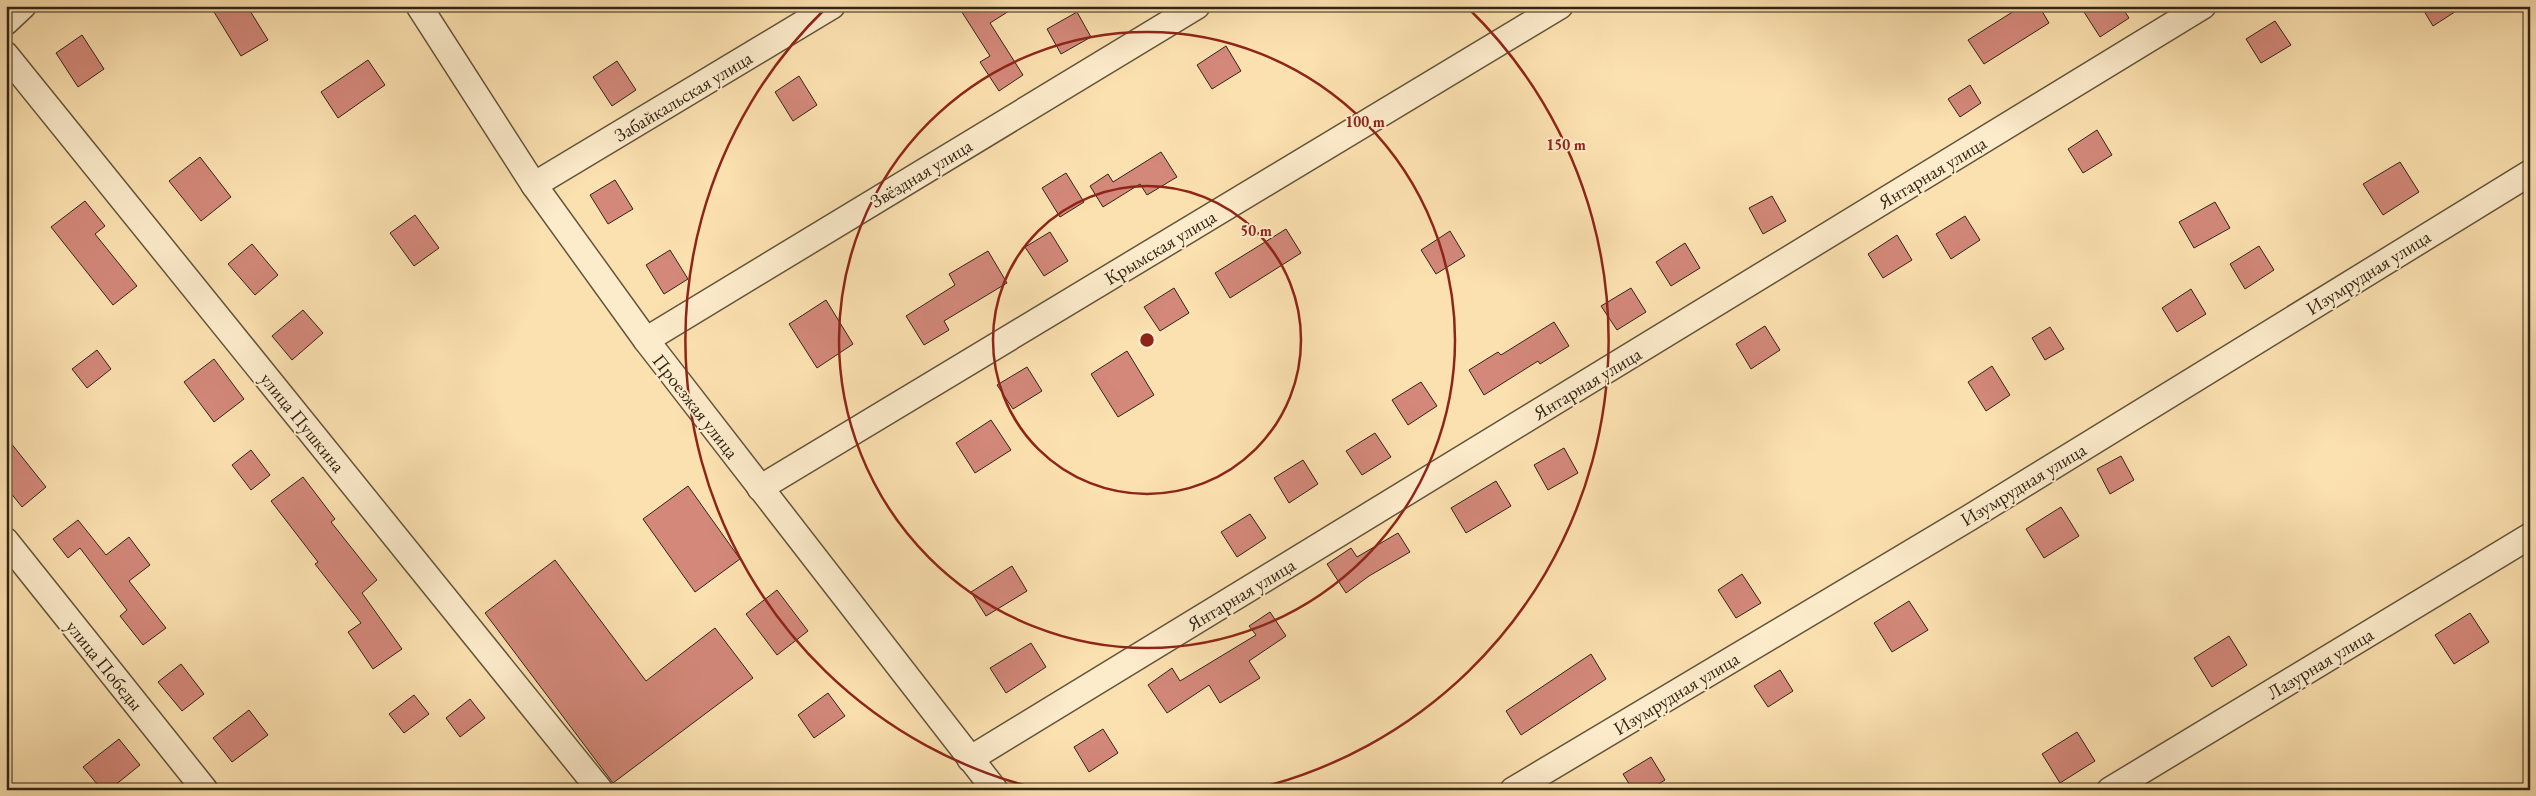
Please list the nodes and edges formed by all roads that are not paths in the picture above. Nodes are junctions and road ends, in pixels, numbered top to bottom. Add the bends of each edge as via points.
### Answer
1 (23, 6) edge
2 (419, 6) edge
3 (832, 6) edge
4 (1197, 6) edge
5 (1560, 6) edge
6 (2203, 6) edge
7 (6, 22) edge
8 (6, 55) edge
9 (2530, 173) edge
10 (534, 185) junction
11 (646, 340) junction
12 (760, 488) junction
13 (2530, 536) edge
14 (6, 541) edge
15 (970, 759) junction
16 (205, 790) edge
17 (600, 790) edge
18 (995, 790) edge
19 (1513, 790) edge
20 (2110, 790) edge

1 - 7 street
2 - 10 street, Проезжая улица
3 - 10 street, Забайкальская улица
4 - 11 street, Звёздная улица
5 - 12 street, Крымская улица
6 - 15 street, Янтарная улица
8 - 17 street, улица Пушкина
9 - 19 street, Изумрудная улица via 1969,518
10 - 11 street, Проезжая улица
11 - 12 street, Проезжая улица
12 - 15 street, Проезжая улица
13 - 20 street, Лазурная улица
14 - 16 street, улица Победы
15 - 18 street, Проезжая улица

